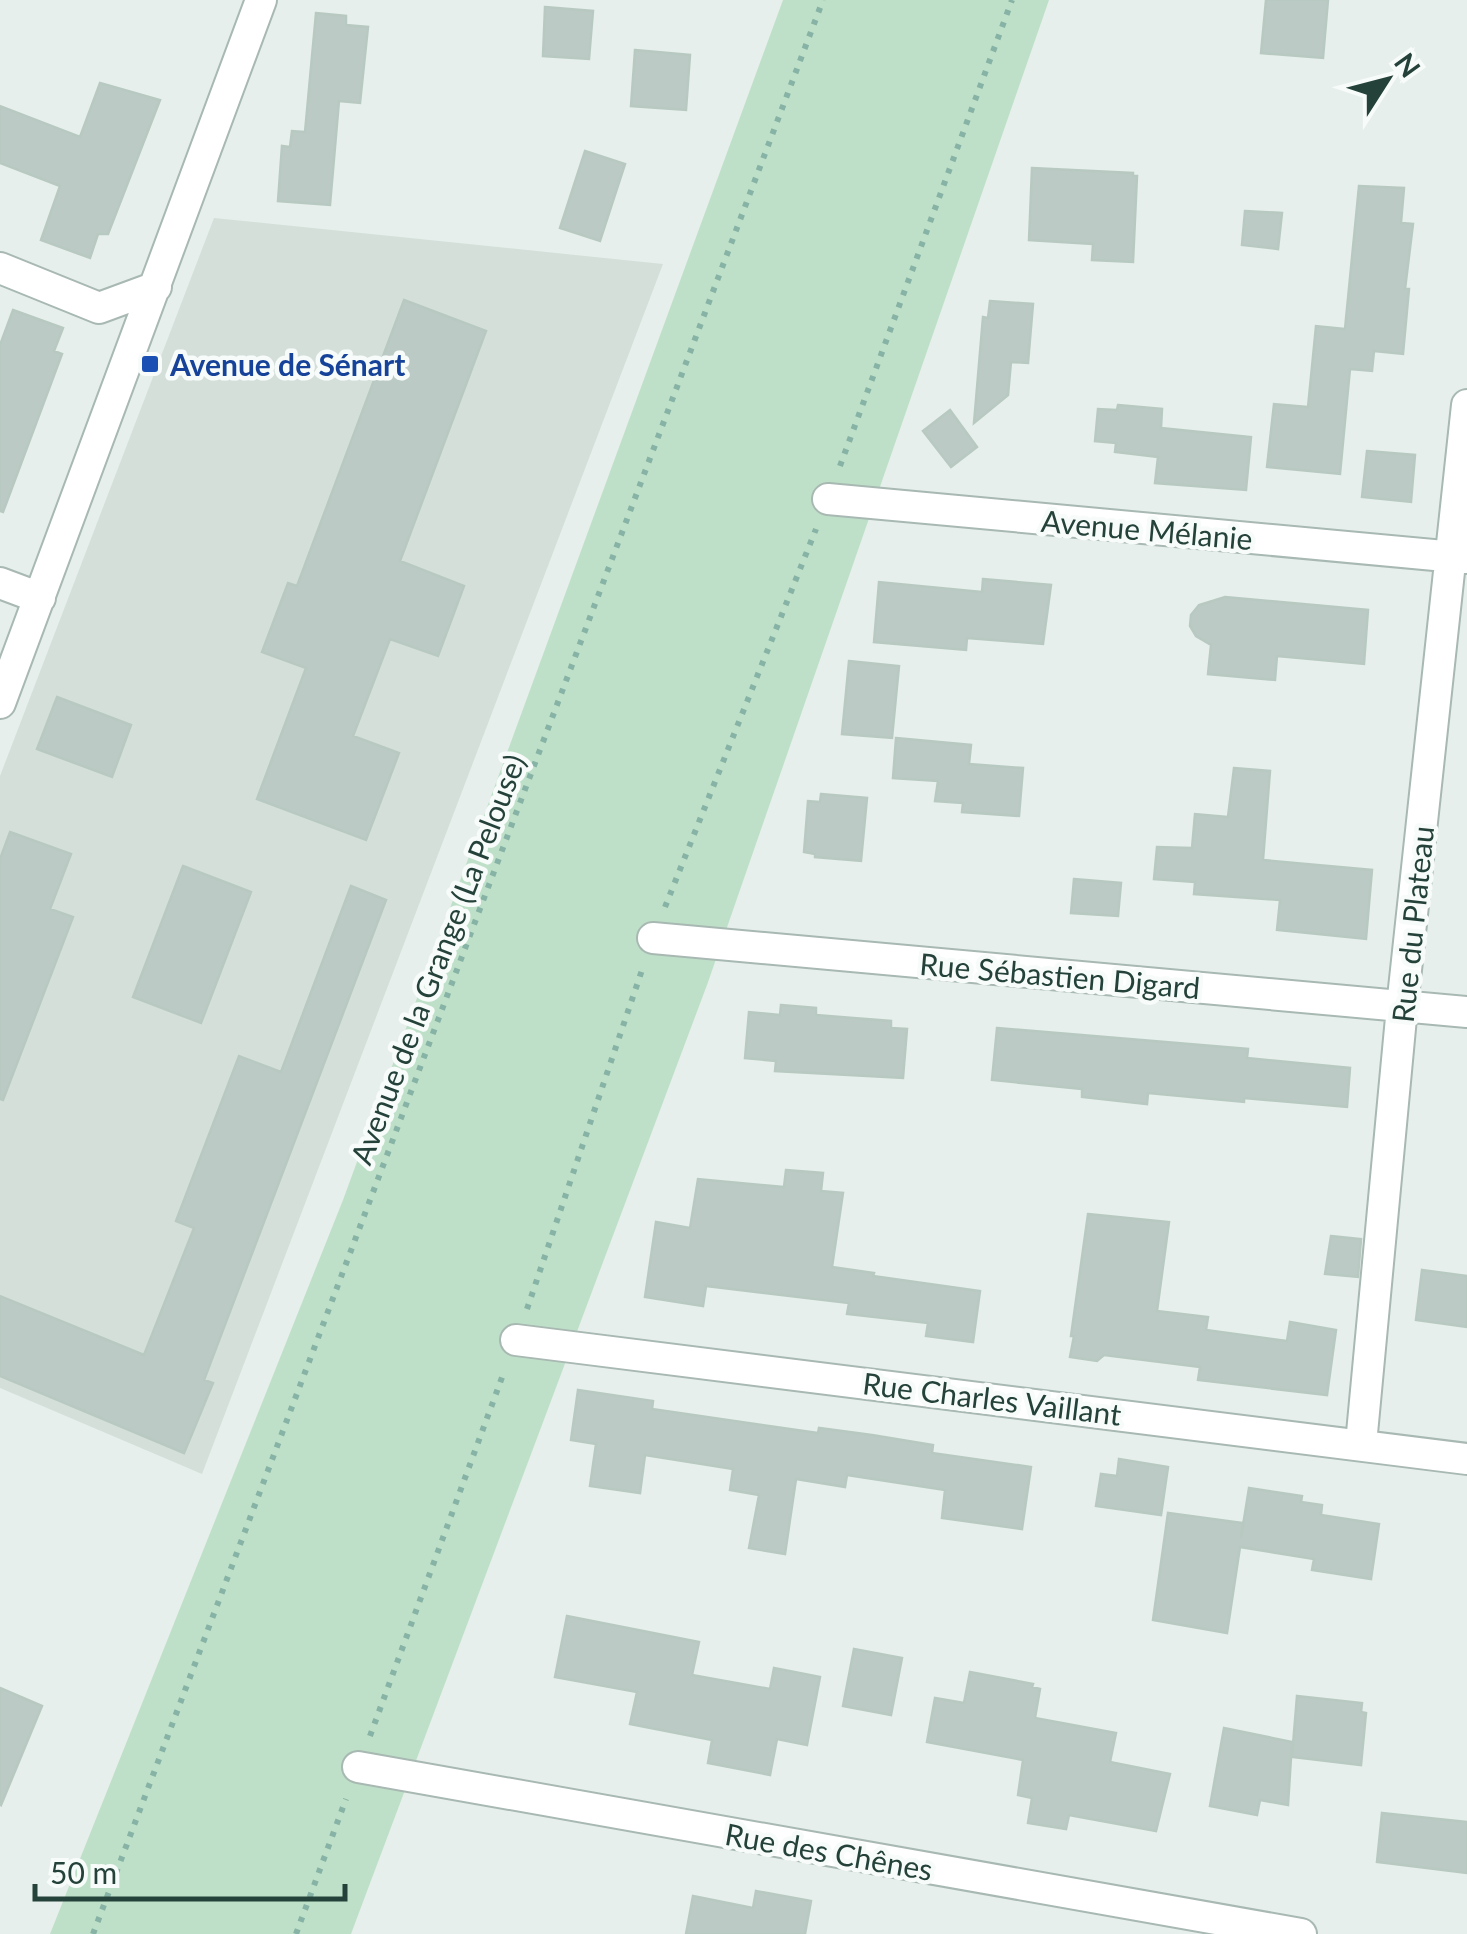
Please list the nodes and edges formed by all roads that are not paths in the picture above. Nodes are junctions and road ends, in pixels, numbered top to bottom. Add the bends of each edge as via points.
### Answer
1 (261, 0) edge
2 (0, 268) edge
3 (156, 287) junction
4 (1467, 405) edge
5 (828, 499) dead end
6 (1460, 557) edge
7 (0, 584) edge
8 (40, 598) junction
9 (0, 703) edge
10 (653, 938) dead end
11 (1402, 1007) junction
12 (1467, 1012) edge
13 (516, 1340) dead end
14 (1360, 1444) junction
15 (1467, 1459) edge
16 (358, 1767) dead end
17 (1301, 1934) edge

1 - 3 street
2 - 3 street via 100,308
3 - 8 street
4 - 6 street, Rue du Plateau
5 - 6 street, Avenue Mélanie
6 - 11 street, Rue du Plateau
7 - 8 street
8 - 9 street
10 - 11 street, Rue Sébastien Digard
11 - 12 street, Rue Sébastien Digard
11 - 14 street, Rue du Plateau
13 - 14 street, Rue Charles Vaillant
14 - 15 street, Rue Charles Vaillant
16 - 17 street, Rue des Chênes

